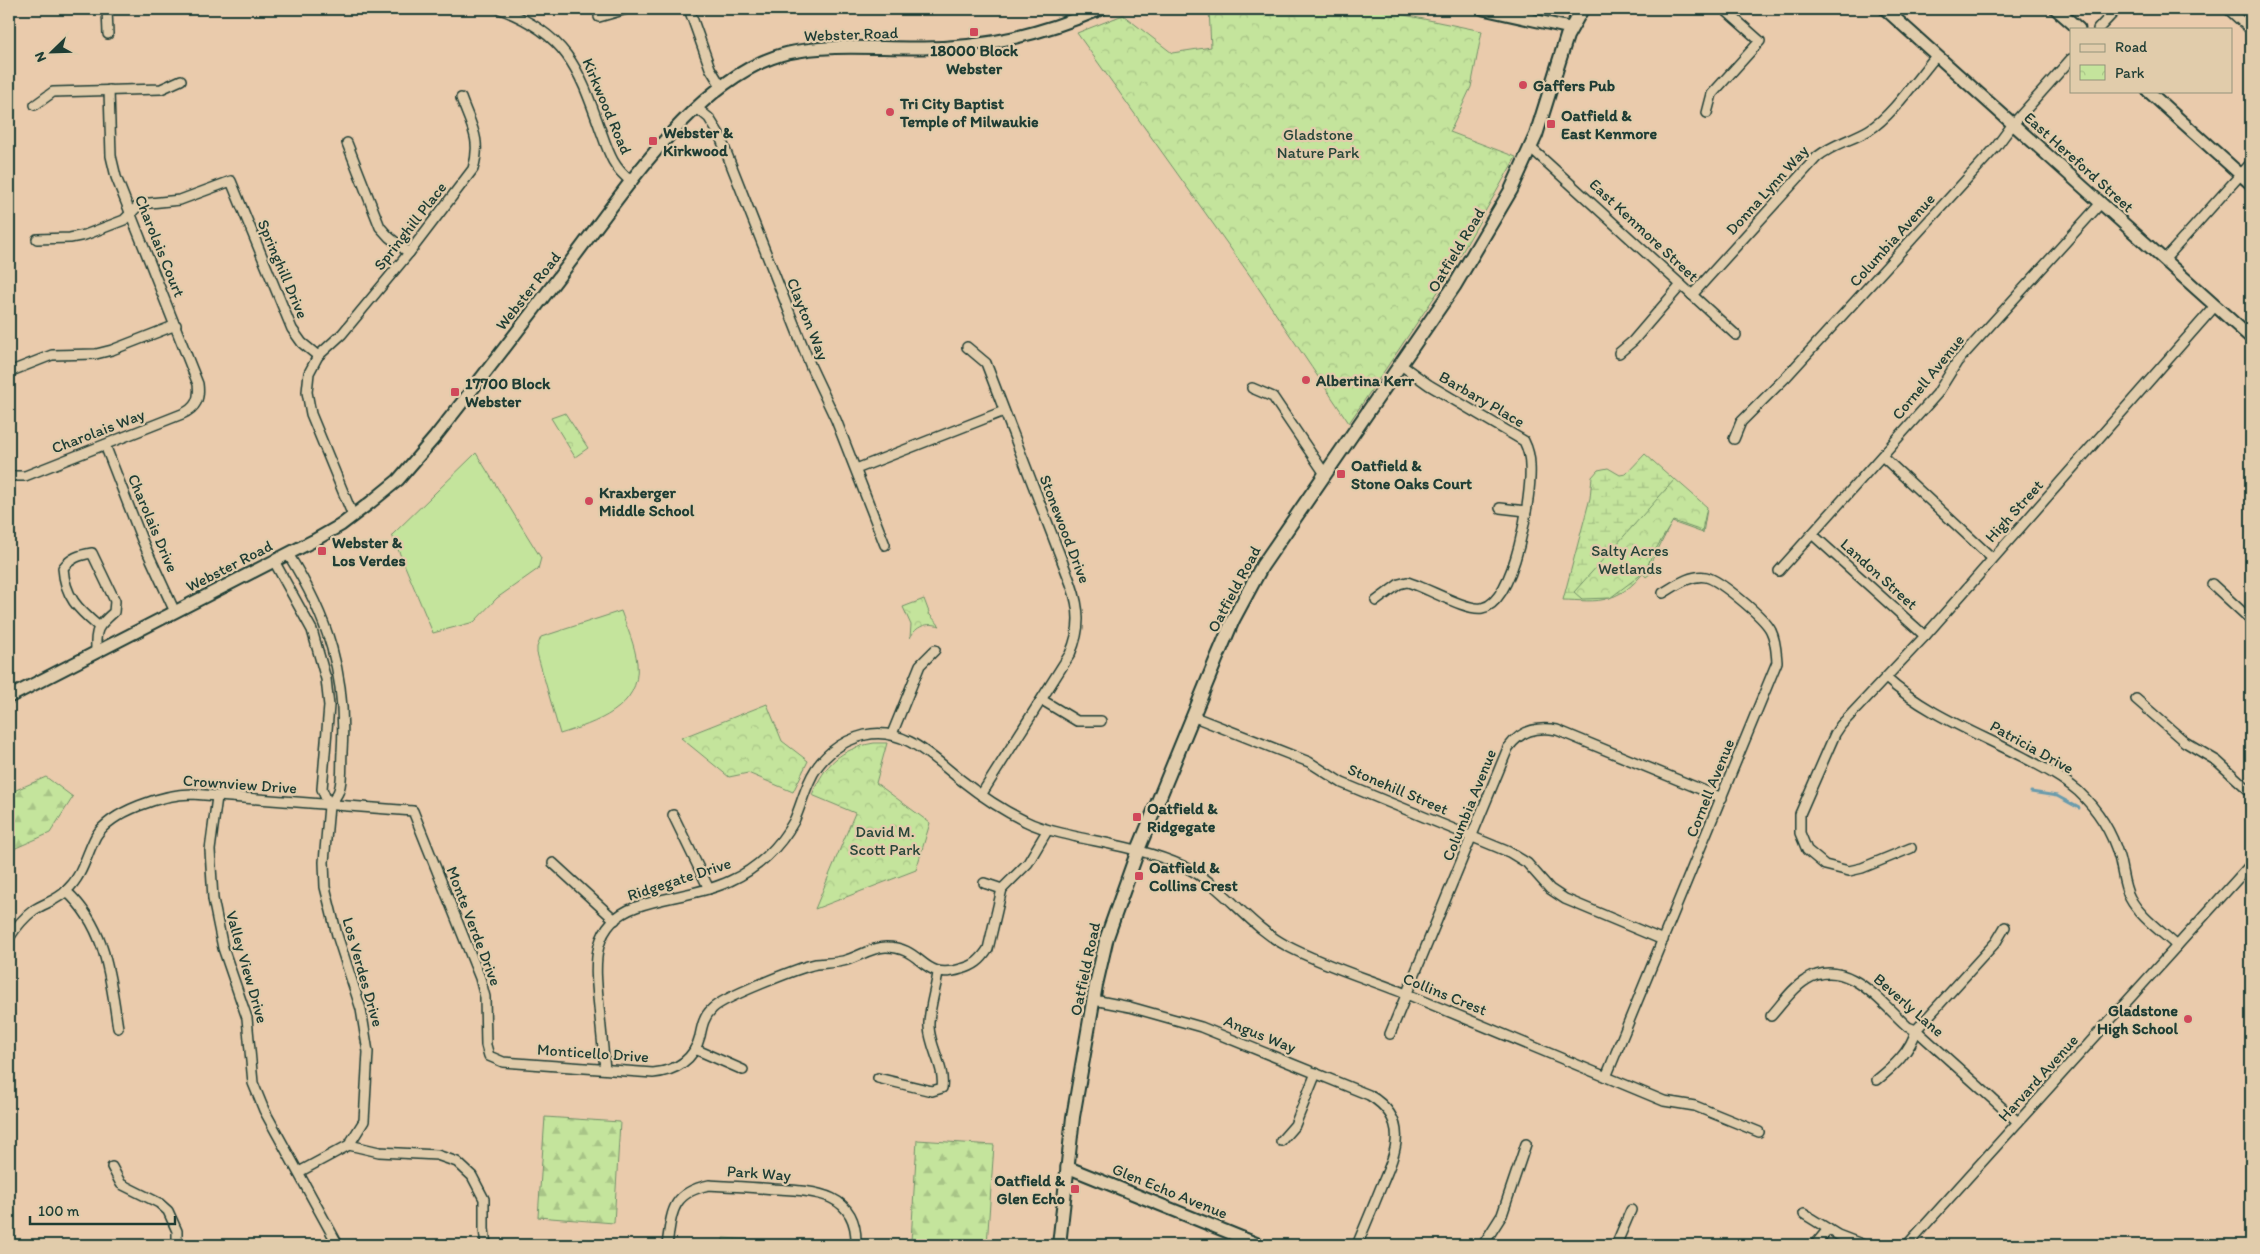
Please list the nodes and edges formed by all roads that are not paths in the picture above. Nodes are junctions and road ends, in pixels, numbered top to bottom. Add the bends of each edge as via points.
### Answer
1 (108, 9) edge
2 (502, 9) edge
3 (627, 9) edge
4 (689, 9) edge
5 (1102, 9) edge
6 (1483, 9) edge
7 (1582, 9) edge
8 (1724, 9) edge
9 (1885, 9) edge
10 (2056, 9) edge
11 (2116, 9) edge
12 (2228, 9) edge
13 (599, 16) dead end
14 (1570, 28) junction
15 (2078, 28) edge
16 (2099, 28) edge
17 (2251, 30) edge
18 (108, 34) dead end
19 (1937, 55) junction
20 (2070, 60) edge
21 (181, 80) dead end
22 (722, 86) junction
23 (109, 90) junction
24 (2149, 92) edge
25 (460, 98) dead end
26 (35, 105) dead end
27 (697, 108) junction
28 (1706, 113) dead end
29 (2013, 124) junction
30 (347, 143) dead end
31 (1531, 148) junction
32 (2251, 163) edge
33 (2241, 175) junction
34 (632, 182) junction
35 (2251, 184) edge
36 (2101, 203) junction
37 (132, 212) junction
38 (37, 239) dead end
39 (409, 253) junction
40 (2164, 260) junction
41 (1681, 285) junction
42 (1692, 295) junction
43 (2215, 306) junction
44 (176, 325) junction
45 (1736, 334) dead end
46 (2251, 338) edge
47 (967, 347) dead end
48 (1619, 353) dead end
49 (318, 356) junction
50 (1401, 365) junction
51 (9, 372) edge
52 (1252, 388) dead end
53 (194, 408) joint
54 (1004, 411) junction
55 (1734, 439) dead end
56 (105, 445) junction
57 (1882, 456) junction
58 (856, 470) junction
59 (1325, 474) junction
60 (10, 477) edge
61 (1500, 508) dead end
62 (1526, 511) junction
63 (353, 516) junction
64 (1812, 534) junction
65 (885, 545) dead end
66 (288, 554) junction
67 (1992, 558) junction
68 (274, 560) junction
69 (1779, 570) dead end
70 (2212, 584) dead end
71 (1663, 593) dead end
72 (1376, 601) dead end
73 (175, 612) junction
74 (2251, 620) edge
75 (98, 626) junction
76 (1925, 636) junction
77 (935, 650) dead end
78 (96, 652) junction
79 (1886, 678) junction
80 (9, 697) edge
81 (2136, 699) dead end
82 (1042, 700) junction
83 (1192, 716) junction
84 (1101, 722) dead end
85 (892, 734) junction
86 (2251, 792) edge
87 (981, 794) junction
88 (217, 797) junction
89 (1722, 798) junction
90 (329, 806) junction
91 (413, 811) joint
92 (673, 816) dead end
93 (1047, 831) junction
94 (1472, 837) junction
95 (1911, 848) dead end
96 (1138, 850) junction
97 (553, 863) dead end
98 (2251, 864) edge
99 (984, 883) dead end
100 (709, 889) junction
101 (1002, 889) junction
102 (66, 891) junction
103 (615, 920) junction
104 (2004, 927) dead end
105 (9, 938) edge
106 (1663, 940) junction
107 (2177, 946) junction
108 (938, 973) junction
109 (1406, 994) junction
110 (1094, 1000) junction
111 (1771, 1016) dead end
112 (118, 1028) dead end
113 (1916, 1030) junction
114 (1390, 1034) dead end
115 (695, 1049) junction
116 (490, 1056) joint
117 (606, 1069) junction
118 (742, 1070) dead end
119 (1316, 1074) junction
120 (1606, 1077) junction
121 (878, 1078) dead end
122 (1877, 1080) dead end
123 (2018, 1122) junction
124 (1759, 1132) dead end
125 (1281, 1141) dead end
126 (1526, 1144) dead end
127 (349, 1145) junction
128 (112, 1167) dead end
129 (1067, 1167) junction
130 (299, 1172) junction
131 (1631, 1210) dead end
132 (1804, 1214) dead end
133 (1828, 1229) junction
134 (177, 1245) edge
135 (338, 1245) edge
136 (486, 1245) edge
137 (667, 1245) edge
138 (856, 1245) edge
139 (1059, 1245) edge
140 (1260, 1245) edge
141 (1357, 1245) edge
142 (1483, 1245) edge
143 (1616, 1245) edge
144 (1815, 1245) edge
145 (1864, 1245) edge
146 (1907, 1245) edge

1 - 18 street
2 - 34 street, Kirkwood Road via 544,32 563,48 582,79 612,161
3 - 13 street
4 - 22 street via 710,68
5 - 22 street, Webster Road via 1043,32 987,44 789,53 757,63
6 - 14 street
7 - 14 main road, Oatfield Road
8 - 28 street via 1760,41 1712,94
9 - 19 street, East Hereford Street
10 - 15 street
11 - 16 street
12 - 17 street
14 - 31 main road, Oatfield Road
19 - 29 street, East Hereford Street
19 - 42 street, Donna Lynn Way via 1883,120 1869,130 1827,148 1817,157
20 - 29 street, Columbia Avenue
21 - 23 street via 161,89
22 - 27 street, Webster Road
23 - 26 street via 53,92
23 - 37 street, Charolais Court via 111,156
24 - 33 street
25 - 39 street, Springhill Place via 478,142 478,154 473,169
27 - 34 street, Webster Road
27 - 58 street, Clayton Way via 709,118 719,134
29 - 36 street, East Hereford Street
29 - 55 street, Columbia Avenue via 1996,147 1787,376 1741,422
30 - 39 street via 380,227
31 - 41 street, East Kenmore Street
31 - 50 main road, Oatfield Road via 1511,190 1460,278
32 - 33 street
33 - 35 street
33 - 40 street
34 - 63 street, Webster Road via 435,438 398,480
36 - 40 street, East Hereford Street
36 - 57 street, Cornell Avenue via 1957,362 1937,394
37 - 38 street via 124,220 85,235
37 - 44 street, Charolais Court
37 - 49 street, Springhill Drive via 140,204 180,200 231,181 292,329 302,343
39 - 49 street, Springhill Place via 342,334
40 - 43 street, East Hereford Street
41 - 42 street, East Kenmore Street
41 - 48 street
42 - 45 street, East Kenmore Street
43 - 46 street, East Hereford Street
43 - 67 street, High Street
44 - 51 street via 112,350 96,354 52,355
44 - 53 street, Charolais Court via 198,384 198,400
47 - 54 street, Stonewood Drive via 986,363
49 - 63 street via 309,372 308,403
50 - 59 main road, Oatfield Road
50 - 62 street, Barbary Place via 1524,441 1531,468
52 - 59 street via 1273,397
53 - 56 street, Charolais Way
54 - 58 street
54 - 82 street, Stonewood Drive via 1071,584 1079,614 1070,654
56 - 60 street, Charolais Way via 25,476
56 - 73 street, Charolais Drive via 142,540
57 - 64 street, Cornell Avenue
57 - 67 street
58 - 65 street, Clayton Way
59 - 83 main road, Oatfield Road via 1254,580 1233,620
61 - 62 street
62 - 72 street, Barbary Place via 1521,543 1511,570 1498,597 1489,606 1472,608 1407,582
63 - 66 street, Webster Road
64 - 69 street, Cornell Avenue
64 - 76 street, Landon Street
66 - 68 street, Webster Road
66 - 90 street, Los Verdes Drive via 325,624 338,667 343,730 339,790
67 - 76 street, High Street
68 - 73 street, Webster Road
68 - 90 street, Los Verdes Drive via 312,630 326,679 329,706 322,788
70 - 74 street
71 - 89 street, Cornell Avenue via 1691,578 1705,577 1720,582 1764,622 1771,630 1776,645 1776,662 1771,678
73 - 78 street, Webster Road
75 - 75 street via 114,612 115,601 92,553 79,555 63,568 64,580 76,608
75 - 78 street
76 - 79 street, High Street
77 - 85 street via 920,665
78 - 80 street, Webster Road
79 - 95 street, High Street via 1835,734 1800,814 1800,832 1807,850 1825,865 1849,870
79 - 107 street, Patricia Drive via 1916,702 2044,769 2076,790 2110,832 2133,904
81 - 86 street via 2185,742 2217,761
82 - 84 street via 1077,722
82 - 87 street, Stonewood Drive
83 - 94 street, Stonehill Street via 1309,762 1342,783
83 - 96 main road, Oatfield Road
85 - 87 street via 930,754
85 - 100 street, Ridgegate Drive via 862,736 831,751 811,777 795,819 774,849 746,873
87 - 93 street via 1024,821
88 - 90 street, Crownview Drive
88 - 102 street, Crownview Drive via 176,794 113,819 96,837 77,879
88 - 130 street, Valley View Drive via 210,850 213,899 222,948 247,1018 257,1095
89 - 94 street, Columbia Avenue via 1557,730 1537,728 1520,736 1508,748
89 - 106 street, Cornell Avenue
90 - 91 street, Crownview Drive
90 - 127 street, Los Verdes Drive via 325,887 361,1009 368,1052 364,1122
91 - 116 street, Monte Verde Drive via 480,978 485,996 486,1045
92 - 100 street
93 - 96 street
93 - 101 street via 1028,863
94 - 106 street, Stonehill Street via 1520,858 1565,900
94 - 109 street, Columbia Avenue
96 - 109 street, Collins Crest via 1154,853 1198,873 1226,894 1260,928 1287,946
96 - 110 main road, Oatfield Road via 1114,914
97 - 103 street
98 - 107 street, Harvard Avenue
99 - 101 street
100 - 103 street, Ridgegate Drive via 637,906
101 - 108 street via 992,937 982,958 971,966
102 - 105 street, Crownview Drive via 34,910 19,923
102 - 112 street via 89,918 105,950
103 - 117 street, Ridgegate Drive via 601,938 596,961
104 - 113 street via 1996,942
106 - 120 street, Cornell Avenue
107 - 123 street, Harvard Avenue
108 - 115 street via 908,951 892,947 877,948 843,961 815,964 718,1003 704,1018
108 - 121 street via 928,1025 944,1077 942,1088 932,1091
109 - 114 street, Columbia Avenue
109 - 120 street, Collins Crest
110 - 119 street, Angus Way via 1201,1027
110 - 129 main road, Oatfield Road
111 - 113 street, Beverly Lane via 1798,986 1816,975 1834,972 1860,983 1908,1027
113 - 122 street via 1914,1042
113 - 123 street, Beverly Lane
115 - 117 street, Monticello Drive via 684,1062 666,1072
115 - 118 street
116 - 117 street, Monticello Drive via 503,1062
119 - 125 street via 1295,1125
119 - 141 street, Angus Way via 1370,1095 1387,1110 1395,1128 1396,1152
120 - 124 street, Collins Crest via 1664,1101 1695,1106
123 - 146 street, Harvard Avenue
126 - 142 street via 1502,1215
127 - 130 street, Los Verdes Drive
127 - 136 street via 379,1152 426,1154 457,1162 472,1176 484,1199
128 - 134 street via 121,1184 160,1203 168,1211 177,1231
129 - 139 main road, Oatfield Road
129 - 140 street, Glen Echo Avenue
130 - 135 street, Valley View Drive
131 - 143 street
132 - 133 street
133 - 144 street
133 - 145 street
137 - 138 street, Park Way via 670,1218 677,1202 695,1188 708,1184 812,1191 830,1196 852,1218

